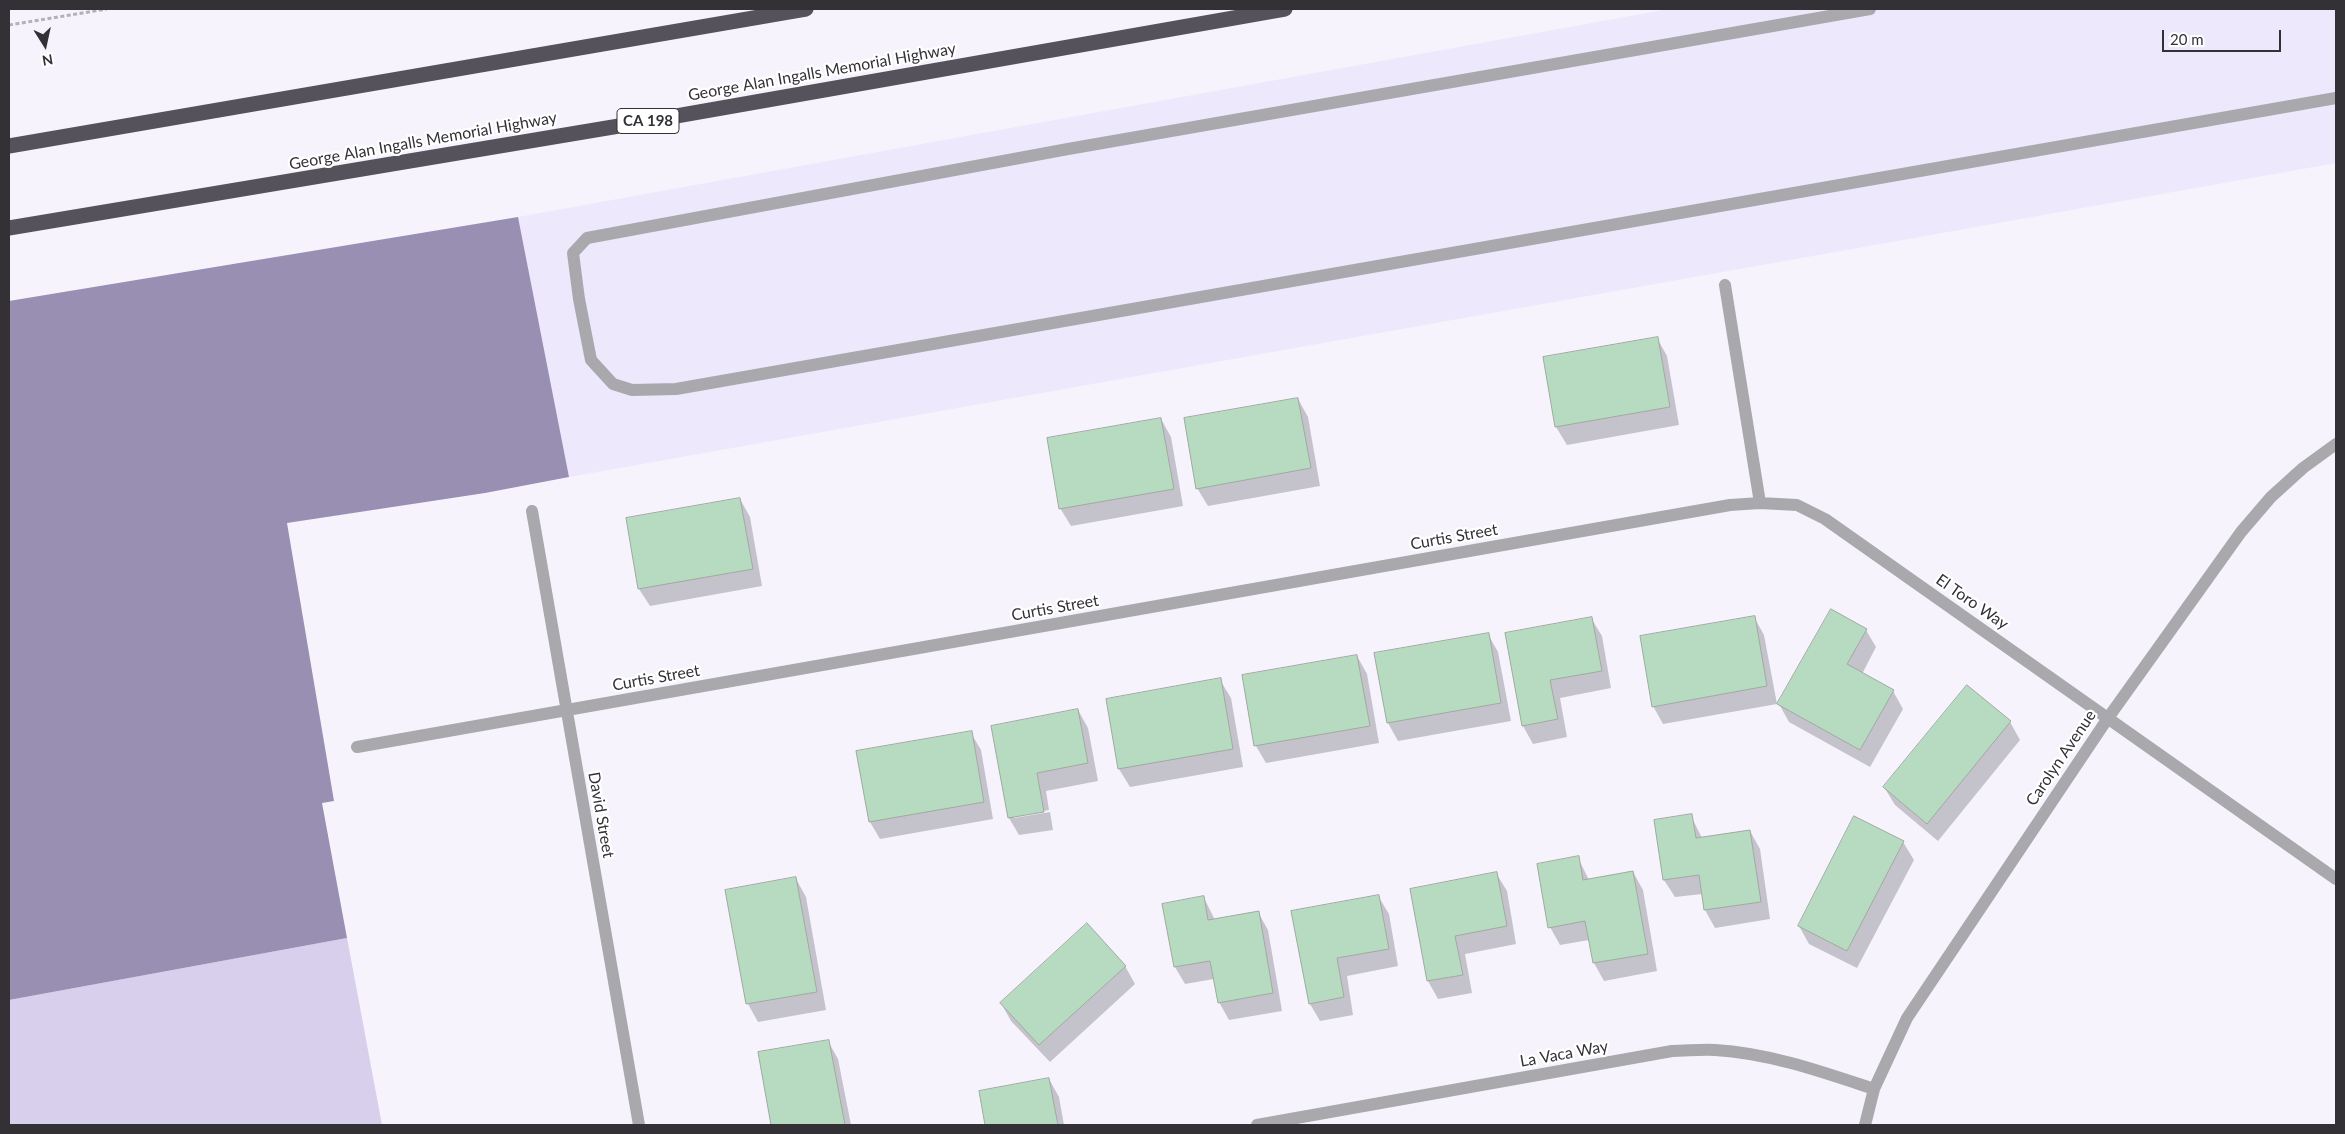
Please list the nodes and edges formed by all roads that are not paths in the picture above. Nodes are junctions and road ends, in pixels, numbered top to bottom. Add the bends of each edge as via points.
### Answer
1 (806, 9) edge
2 (1285, 9) edge
3 (1870, 9) edge
4 (2336, 98) edge
5 (9, 146) edge
6 (9, 228) edge
7 (1725, 285) dead end
8 (2336, 444) edge
9 (1760, 503) junction
10 (532, 511) dead end
11 (567, 710) junction
12 (2108, 718) junction
13 (356, 748) dead end
14 (2336, 879) edge
15 (1874, 1089) junction
16 (639, 1125) edge
17 (1257, 1125) edge
18 (1865, 1125) edge

1 - 5 highway
2 - 6 highway, George Alan Ingalls Memorial Highway / CA 198 via 625,125
3 - 4 street via 1077,147 587,238 574,253 591,360 613,384 632,390 676,390
7 - 9 street
8 - 12 street, Carolyn Avenue via 2271,497 2241,532
9 - 11 street, Curtis Street via 1721,507
9 - 12 street, El Toro Way via 1797,506 1825,518
10 - 11 street, David Street
11 - 13 street, Curtis Street
11 - 16 street, David Street
12 - 14 street, El Toro Way
12 - 15 street, Carolyn Avenue via 1907,1018
15 - 17 street, La Vaca Way via 1817,1070 1760,1057 1714,1050 1672,1051
15 - 18 street, Carolyn Avenue

